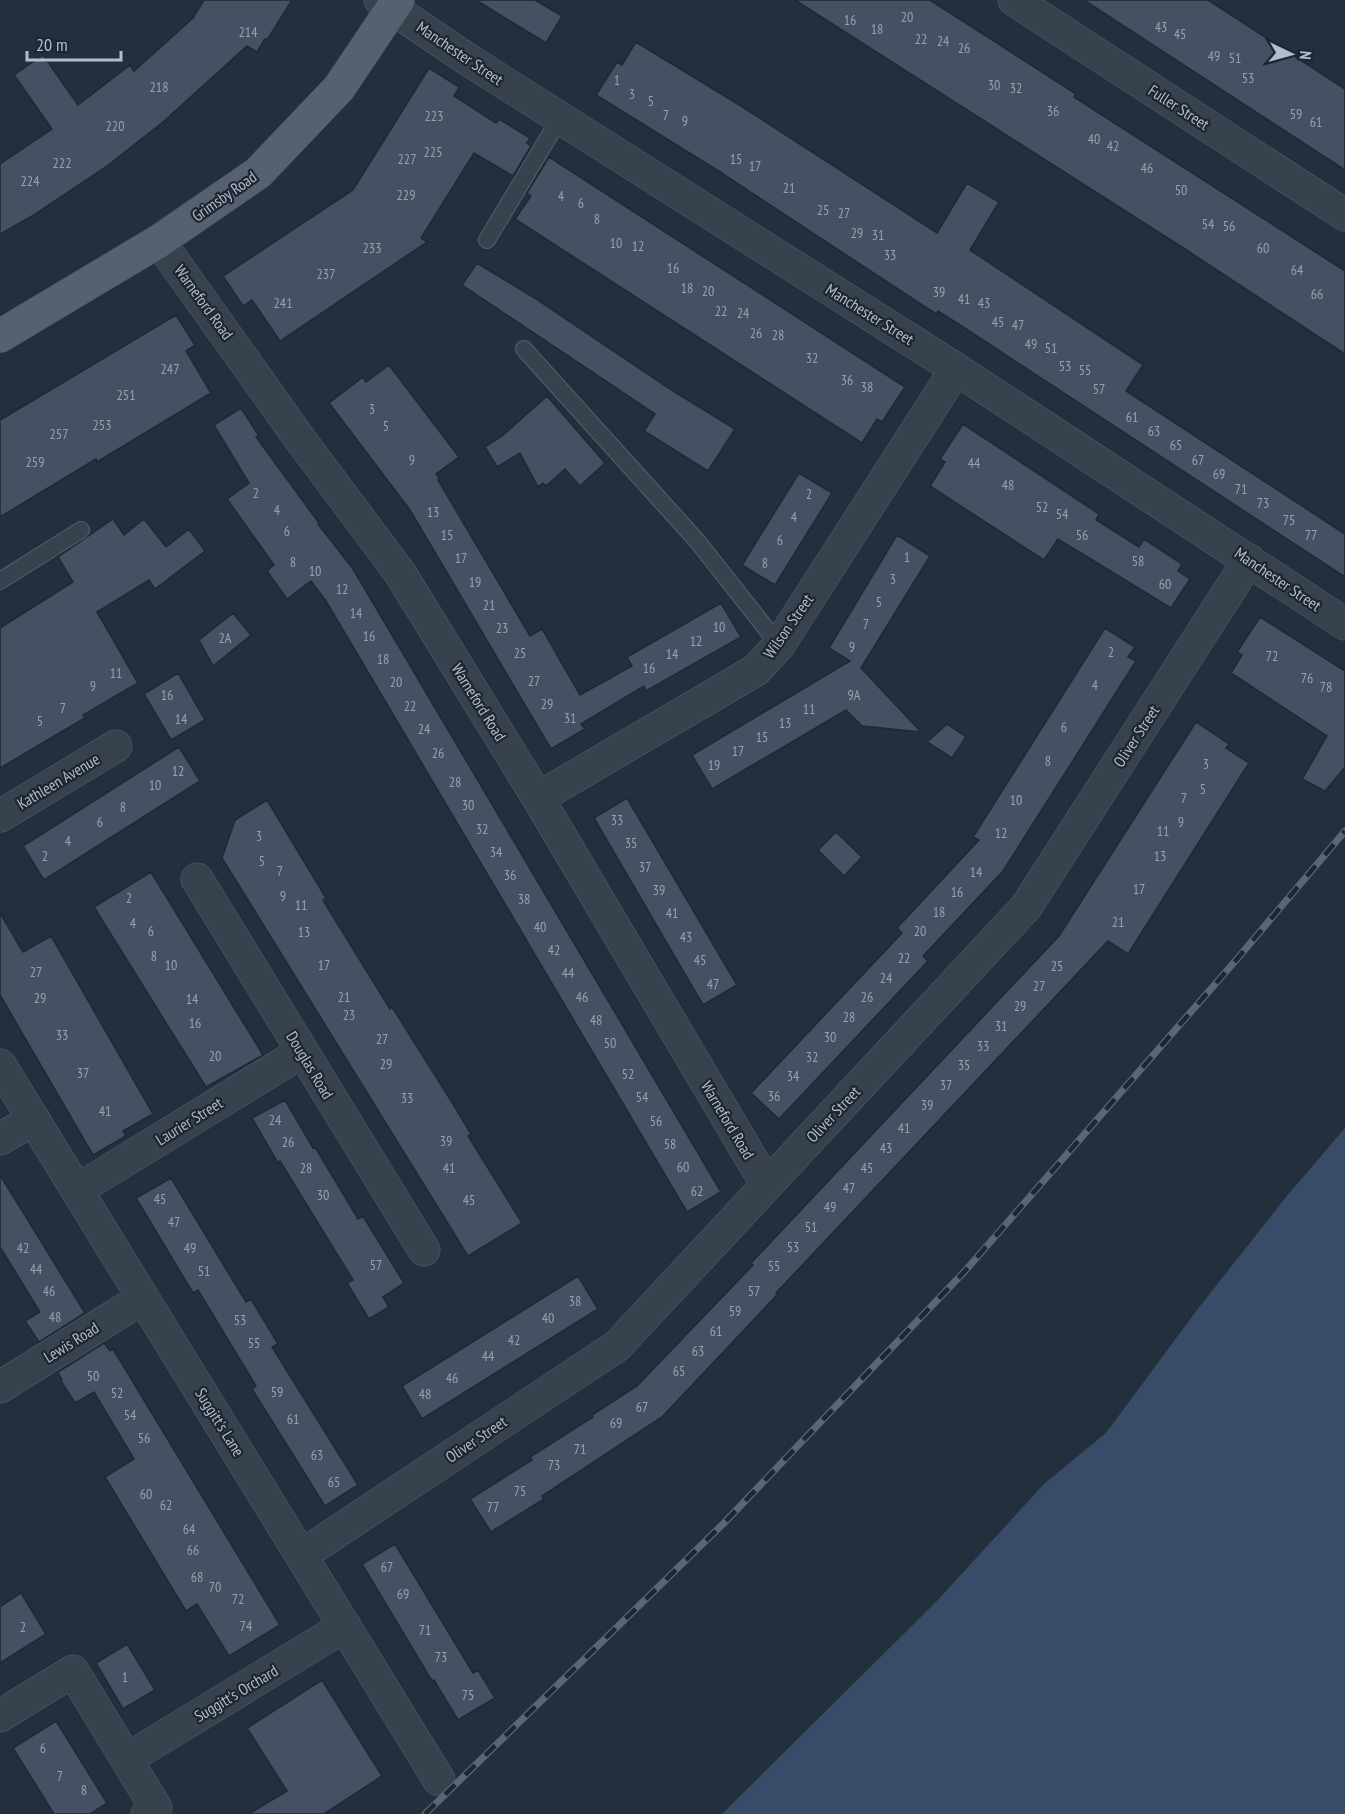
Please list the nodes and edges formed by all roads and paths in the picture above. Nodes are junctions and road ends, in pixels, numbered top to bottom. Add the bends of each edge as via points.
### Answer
1 (1014, 0) edge
2 (390, 3) edge
3 (560, 118) junction
4 (1345, 214) edge
5 (487, 240) dead end
6 (159, 241) junction
7 (0, 336) edge
8 (524, 349) dead end
9 (956, 369) junction
10 (81, 530) dead end
11 (1249, 560) junction
12 (0, 580) edge
13 (1345, 624) edge
14 (778, 645) junction
15 (116, 746) dead end
16 (538, 798) junction
17 (0, 816) edge
18 (197, 879) dead end
19 (302, 1052) junction
20 (0, 1065) edge
21 (34, 1119) junction
22 (0, 1139) edge
23 (767, 1185) junction
24 (77, 1190) junction
25 (424, 1250) dead end
26 (143, 1298) junction
27 (0, 1387) edge
28 (302, 1556) junction
29 (345, 1626) junction
30 (0, 1716) edge
31 (127, 1759) junction
32 (440, 1780) dead end
33 (147, 1814) edge

1 - 4 street, Fuller Street
2 - 3 street, Manchester Street via 467,59
2 - 6 main road, Grimsby Road via 339,88 258,173
3 - 5 lane
3 - 9 street, Manchester Street
6 - 7 main road, Grimsby Road
6 - 16 street, Warneford Road via 400,573
8 - 14 lane via 699,542
9 - 11 street, Manchester Street
9 - 14 street, Wilson Street
10 - 12 lane
11 - 13 street, Manchester Street
11 - 23 street, Oliver Street via 1026,907
14 - 16 street, Wilson Street via 756,670
15 - 17 street, Kathleen Avenue
16 - 23 street, Warneford Road
18 - 19 street, Douglas Road
19 - 24 street, Laurier Street
19 - 25 street, Douglas Road
20 - 21 street, Suggitt's Lane
21 - 22 street
21 - 24 street, Suggitt's Lane
23 - 28 street, Oliver Street via 617,1346
24 - 26 street, Suggitt's Lane
26 - 27 street, Lewis Road
26 - 28 street, Suggitt's Lane
28 - 29 street, Suggitt's Lane
29 - 31 street, Suggitt's Orchard
29 - 32 street, Suggitt's Lane
30 - 31 street via 73,1671
31 - 33 street via 156,1808

